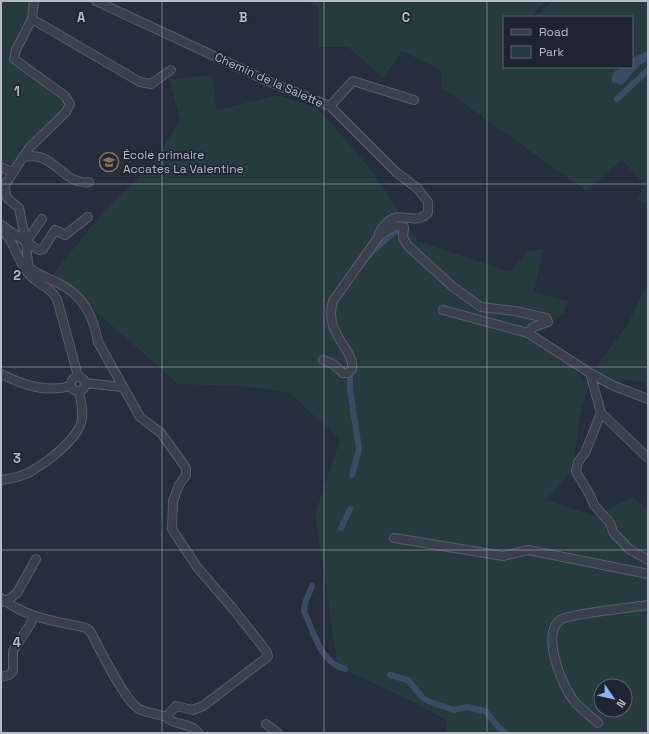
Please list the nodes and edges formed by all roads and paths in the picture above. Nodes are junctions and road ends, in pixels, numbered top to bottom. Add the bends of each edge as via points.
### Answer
1 (34, 1) edge
2 (96, 1) edge
3 (32, 19) junction
4 (171, 70) dead end
5 (414, 100) dead end
6 (330, 106) junction
7 (22, 157) junction
8 (1, 167) edge
9 (12, 172) junction
10 (89, 182) dead end
11 (2, 188) edge
12 (88, 217) dead end
13 (42, 218) dead end
14 (1, 225) edge
15 (1, 229) edge
16 (380, 235) junction
17 (26, 243) junction
18 (58, 283) junction
19 (53, 292) junction
20 (443, 310) dead end
21 (528, 333) junction
22 (323, 360) dead end
23 (590, 373) junction
24 (1, 374) edge
25 (78, 376) junction
26 (85, 383) junction
27 (71, 386) junction
28 (122, 387) junction
29 (80, 391) junction
30 (648, 399) edge
31 (602, 413) junction
32 (648, 458) edge
33 (1, 480) edge
34 (394, 538) dead end
35 (36, 559) dead end
36 (648, 560) edge
37 (648, 574) edge
38 (3, 600) edge
39 (648, 605) edge
40 (33, 616) junction
41 (1, 677) edge
42 (166, 716) junction
43 (598, 723) dead end
44 (266, 724) dead end
45 (198, 733) edge
46 (278, 733) edge

1 - 3 street
2 - 6 street, Chemin de la Salette via 272,83
3 - 4 street via 140,82 151,84
3 - 7 street via 14,59 65,96 70,104 66,112
5 - 6 street via 354,81
6 - 16 street, Chemin de la Salette via 396,172 417,188 428,202 428,213 423,218 393,218 386,223
7 - 9 street
7 - 10 street via 40,157 73,180
8 - 9 street
9 - 11 street
11 - 17 street via 10,201 20,208
12 - 17 street via 65,235 55,230 43,249 39,250
13 - 17 street
14 - 17 street
15 - 19 street via 16,248 28,273
16 - 21 street via 395,226 404,227 403,237 407,245 453,287 481,307 546,318 548,322 533,327
16 - 22 street via 336,297 330,311 342,346 353,361 352,366 348,373 343,373 333,364
17 - 18 street via 30,268
18 - 19 street
18 - 28 street via 73,291 85,306 98,342
19 - 25 street via 60,307
20 - 21 street
21 - 23 street
23 - 30 street via 614,386
23 - 31 street
24 - 27 street via 34,387
25 - 26 street via 82,377
25 - 27 street via 72,379
26 - 28 street
26 - 29 street via 84,389
27 - 29 street via 74,390
28 - 42 street via 140,417 161,433 186,468 186,475 172,501 172,529 197,567 234,610 268,656 203,706 193,710 176,706
29 - 33 street via 82,420 70,441 35,469 14,478
31 - 32 street
31 - 36 street via 578,462 576,472 594,505 610,523 613,532 629,549
34 - 37 street via 503,556 528,550
35 - 38 street via 17,593
38 - 40 street
39 - 43 street via 567,616 555,626 555,657 567,689 575,702
40 - 41 street via 13,651 13,671 10,675
40 - 42 street via 86,628 134,705 139,709
42 - 45 street via 169,720 192,727
44 - 46 street

